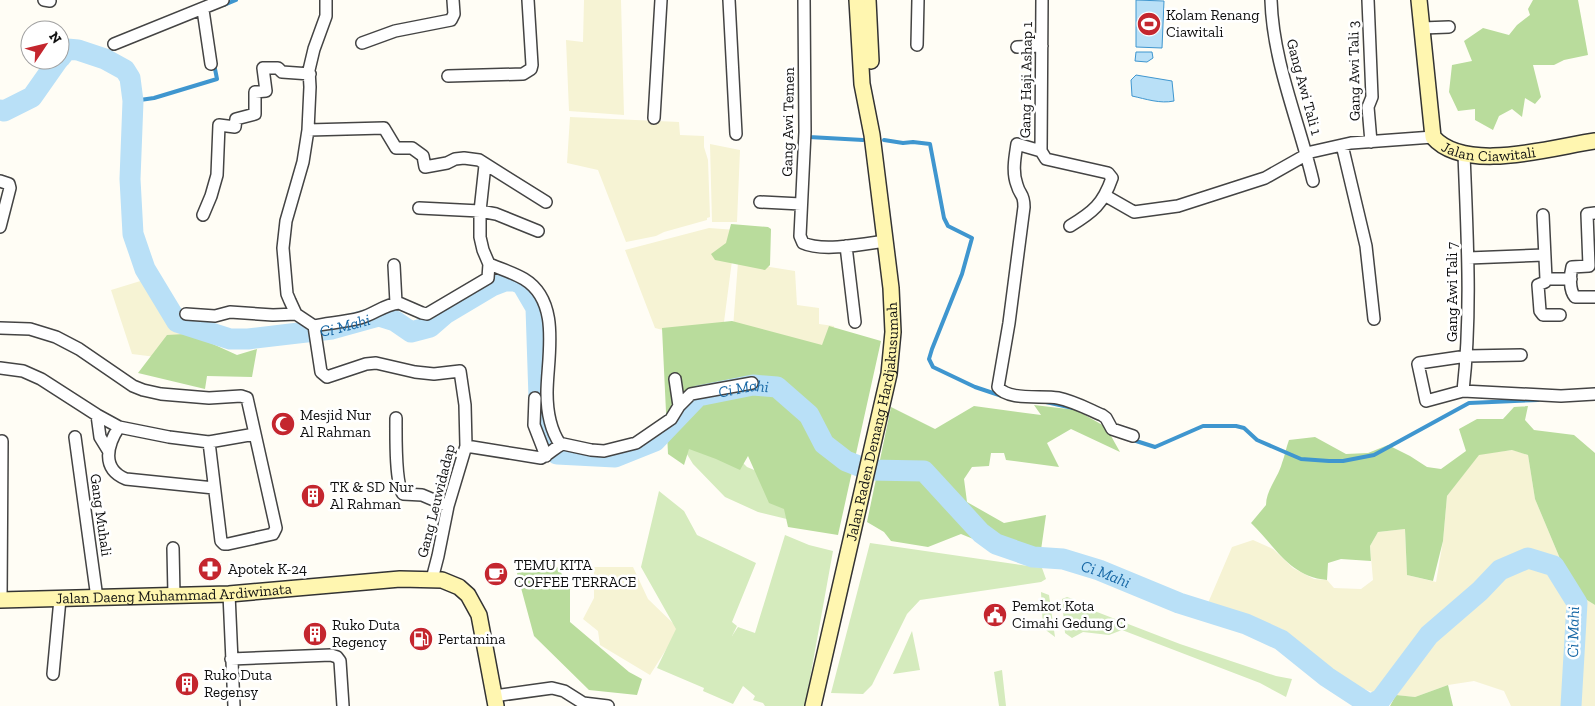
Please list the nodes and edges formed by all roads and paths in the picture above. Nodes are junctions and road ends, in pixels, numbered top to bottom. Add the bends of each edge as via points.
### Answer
1 (223, 0) edge
2 (326, 0) edge
3 (453, 0) edge
4 (528, 0) edge
5 (661, 0) edge
6 (729, 0) edge
7 (804, 0) edge
8 (857, 0) edge
9 (868, 0) edge
10 (918, 0) edge
11 (1042, 0) edge
12 (1272, 0) edge
13 (1368, 0) edge
14 (1419, 0) edge
15 (202, 10) junction
16 (1422, 28) junction
17 (1449, 28) dead end
18 (362, 43) dead end
19 (114, 44) dead end
20 (917, 45) dead end
21 (1042, 46) junction
22 (1017, 47) dead end
23 (211, 64) dead end
24 (310, 74) junction
25 (448, 76) dead end
26 (654, 118) dead end
27 (308, 130) junction
28 (736, 134) dead end
29 (872, 135) junction
30 (1433, 137) junction
31 (1595, 141) edge
32 (1371, 142) junction
33 (1342, 145) junction
34 (1041, 151) junction
35 (1307, 154) junction
36 (1464, 154) junction
37 (485, 165) junction
38 (0, 181) edge
39 (1313, 181) dead end
40 (1106, 196) junction
41 (546, 202) dead end
42 (760, 202) dead end
43 (800, 204) junction
44 (419, 208) dead end
45 (480, 211) junction
46 (1595, 213) edge
47 (203, 215) dead end
48 (1543, 215) dead end
49 (1070, 226) dead end
50 (0, 227) edge
51 (538, 231) dead end
52 (885, 241) junction
53 (846, 246) junction
54 (1544, 255) junction
55 (1468, 258) junction
56 (394, 264) dead end
57 (489, 264) junction
58 (1571, 278) junction
59 (1546, 279) junction
60 (1595, 297) edge
61 (396, 303) junction
62 (186, 314) dead end
63 (296, 314) junction
64 (1560, 315) dead end
65 (1374, 319) dead end
66 (855, 322) dead end
67 (314, 326) junction
68 (0, 328) edge
69 (1521, 355) dead end
70 (1467, 356) junction
71 (0, 368) edge
72 (675, 379) dead end
73 (752, 383) dead end
74 (1463, 391) junction
75 (1595, 394) edge
76 (535, 398) dead end
77 (679, 406) junction
78 (97, 415) junction
79 (396, 418) dead end
80 (119, 427) junction
81 (254, 434) junction
82 (1133, 436) dead end
83 (75, 437) dead end
84 (2, 441) dead end
85 (209, 442) junction
86 (466, 446) junction
87 (108, 450) junction
88 (554, 450) junction
89 (214, 488) junction
90 (448, 506) junction
91 (173, 548) dead end
92 (432, 579) junction
93 (229, 594) junction
94 (174, 595) junction
95 (97, 598) junction
96 (60, 599) junction
97 (0, 600) edge
98 (231, 659) junction
99 (53, 674) dead end
100 (495, 701) edge
101 (234, 706) edge
102 (343, 706) edge
103 (608, 706) edge
104 (813, 706) edge

1 - 15 street
2 - 24 street via 326,16 314,49
3 - 18 street via 451,20 395,31
4 - 25 street via 531,69 523,74
5 - 26 street
6 - 28 street
7 - 43 street, Gang Awi Temen via 804,132
8 - 29 main road, Jalan Raden Demang Hardjakusumah via 862,84
9 - 29 main road, Jalan Raden Demang Hardjakusumah
10 - 20 street
11 - 21 street, Gang Haji Ashap 1
12 - 35 street, Gang Awi Tali 1 via 1283,74
13 - 32 street, Gang Awi Tali 3
14 - 16 main road, Jalan Ciawitali
15 - 19 street
15 - 23 street
16 - 17 street
16 - 30 main road, Jalan Ciawitali
21 - 22 street
21 - 34 street, Gang Haji Ashap 1
24 - 27 street
24 - 47 street via 263,68 266,91 255,92 255,114 236,119 235,127 219,125 217,175
27 - 37 street via 384,128 396,148 412,148 423,156 425,167 464,158 479,160
27 - 63 street via 303,162 286,221 283,248 287,294
29 - 52 main road, Jalan Raden Demang Hardjakusumah
30 - 32 street
30 - 36 main road, Jalan Ciawitali via 1450,151
31 - 36 main road, Jalan Ciawitali via 1507,155
32 - 33 street
33 - 35 street
33 - 65 street via 1366,246
34 - 40 street, Gang Haji Ashap 1 via 1046,159 1111,175
34 - 82 street via 1017,144 1015,175 1017,187 1024,197 1024,207 998,387 1004,393 1019,396 1058,398 1102,415 1110,428
35 - 39 street, Gang Awi Tali 1
35 - 40 street via 1265,178 1178,206 1134,212
36 - 55 street, Gang Awi Tali 7
37 - 41 street
37 - 45 street
38 - 50 street via 9,184 10,188
40 - 49 street via 1094,211
42 - 43 street
43 - 53 street, Gang Awi Temen via 803,243 810,247
44 - 45 street
45 - 51 street
45 - 57 street via 480,237
46 - 58 street via 1587,214 1589,266 1572,267
48 - 54 street
52 - 53 street
52 - 104 main road, Jalan Raden Demang Hardjakusumah via 894,332 889,374
53 - 66 street
54 - 55 street
54 - 59 street
55 - 70 street, Gang Awi Tali 7
56 - 61 street
57 - 61 street via 488,278 427,314
57 - 88 street via 525,280 542,298 551,334 547,394
58 - 59 street
58 - 60 street via 1575,297
59 - 64 street via 1538,284 1540,311 1543,315
61 - 67 street via 359,318
62 - 63 street
63 - 67 street
67 - 86 street, Gang Leuwidadap via 321,372 328,377 376,362 434,374 460,371
68 - 81 street via 30,329 56,337 143,390 209,398 245,397
69 - 70 street
70 - 74 street, Gang Awi Tali 7
70 - 74 street via 1418,364 1426,401
71 - 78 street via 23,371 41,379
72 - 77 street
73 - 77 street via 691,394
74 - 75 street via 1561,396
76 - 88 street via 534,425
77 - 88 street via 671,418 636,443 604,451
78 - 80 street
78 - 87 street via 100,437
79 - 90 street via 400,491 422,495
80 - 85 street
80 - 87 street
81 - 85 street
81 - 89 street via 276,528 273,534 224,544
83 - 95 street, Gang Muhali
84 - 97 street
85 - 89 street
86 - 88 street via 541,458
86 - 90 street, Gang Leuwidadap
87 - 89 street via 115,474 126,479
90 - 92 street, Gang Leuwidadap
91 - 94 street
92 - 93 main road, Jalan Daeng Muhammad Ardiwinata
92 - 100 main road, Jalan Daeng Muhammad Ardiwinata via 455,585 473,602 479,615
93 - 94 main road, Jalan Daeng Muhammad Ardiwinata
93 - 98 street
94 - 95 main road, Jalan Daeng Muhammad Ardiwinata
95 - 96 main road, Jalan Daeng Muhammad Ardiwinata
96 - 97 main road, Jalan Daeng Muhammad Ardiwinata
96 - 99 street
98 - 101 street
98 - 102 street via 337,657
100 - 103 street via 552,688 564,691 583,703

